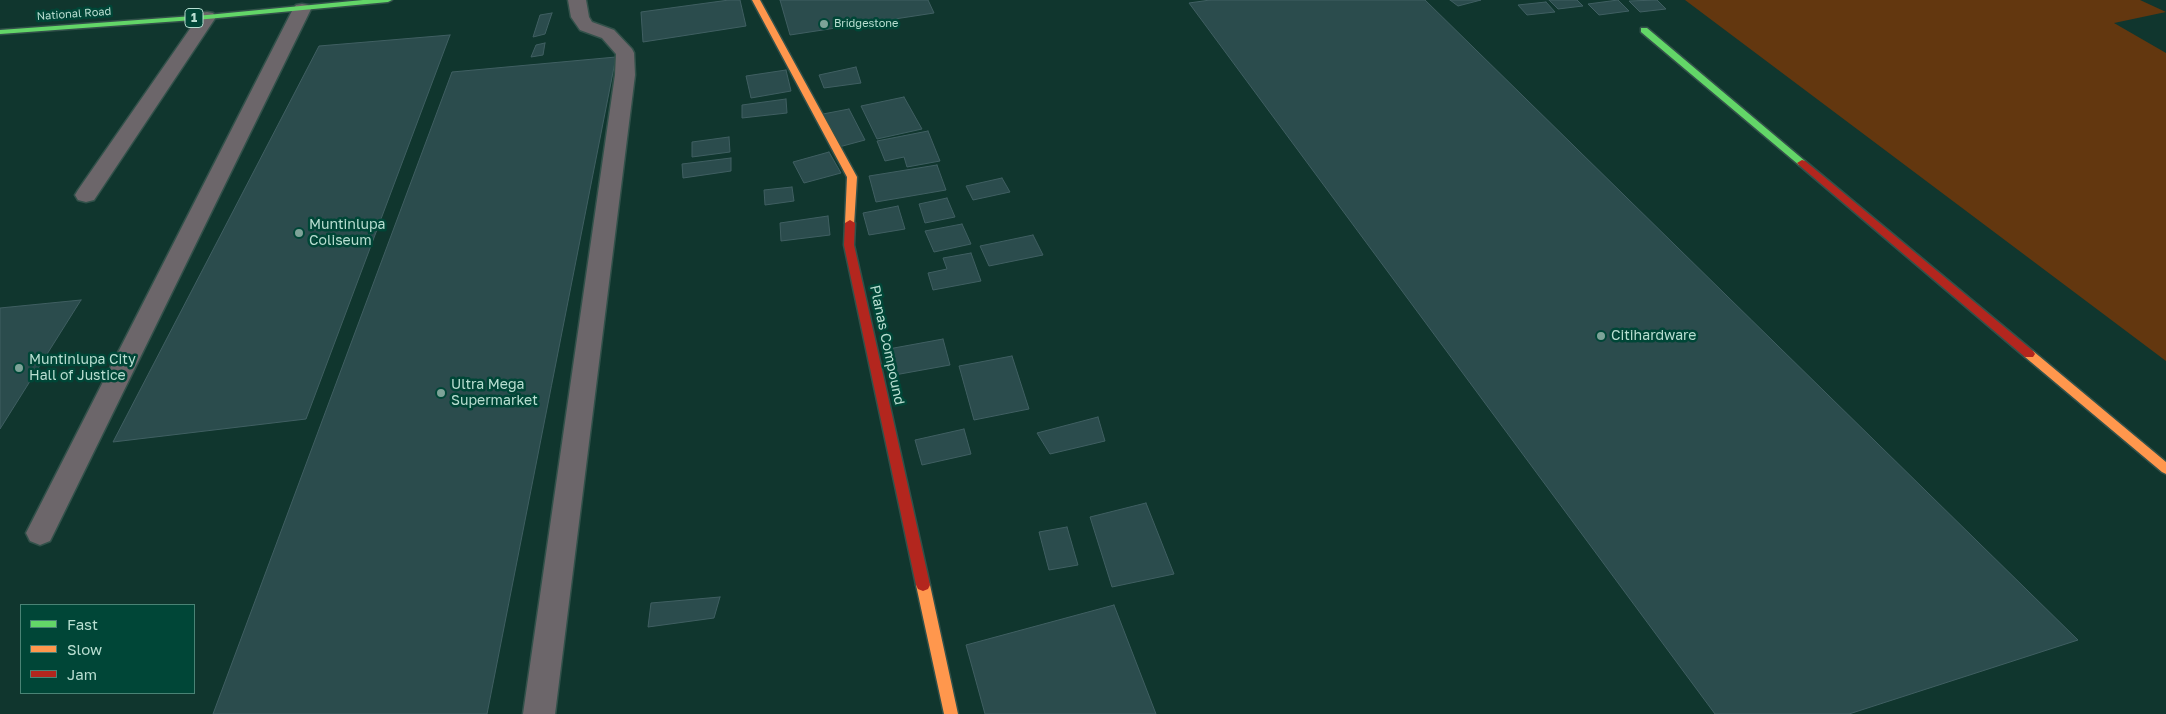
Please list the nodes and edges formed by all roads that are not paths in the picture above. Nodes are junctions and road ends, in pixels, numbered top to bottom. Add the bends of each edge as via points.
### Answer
1 (388, 0) edge
2 (577, 0) edge
3 (756, 0) edge
4 (302, 9) junction
5 (207, 17) junction
6 (1644, 30) dead end
7 (2, 34) edge
8 (86, 195) dead end
9 (2166, 469) edge
10 (40, 533) dead end
11 (539, 714) edge
12 (951, 714) edge

1 - 4 main road, National Road / 1
2 - 11 lane via 580,17 586,26 608,34 625,53 625,75
3 - 12 main road, Planas Compound via 852,177 850,244
4 - 5 main road, National Road / 1
4 - 10 lane
5 - 7 main road, National Road / 1
5 - 8 lane
6 - 9 main road

